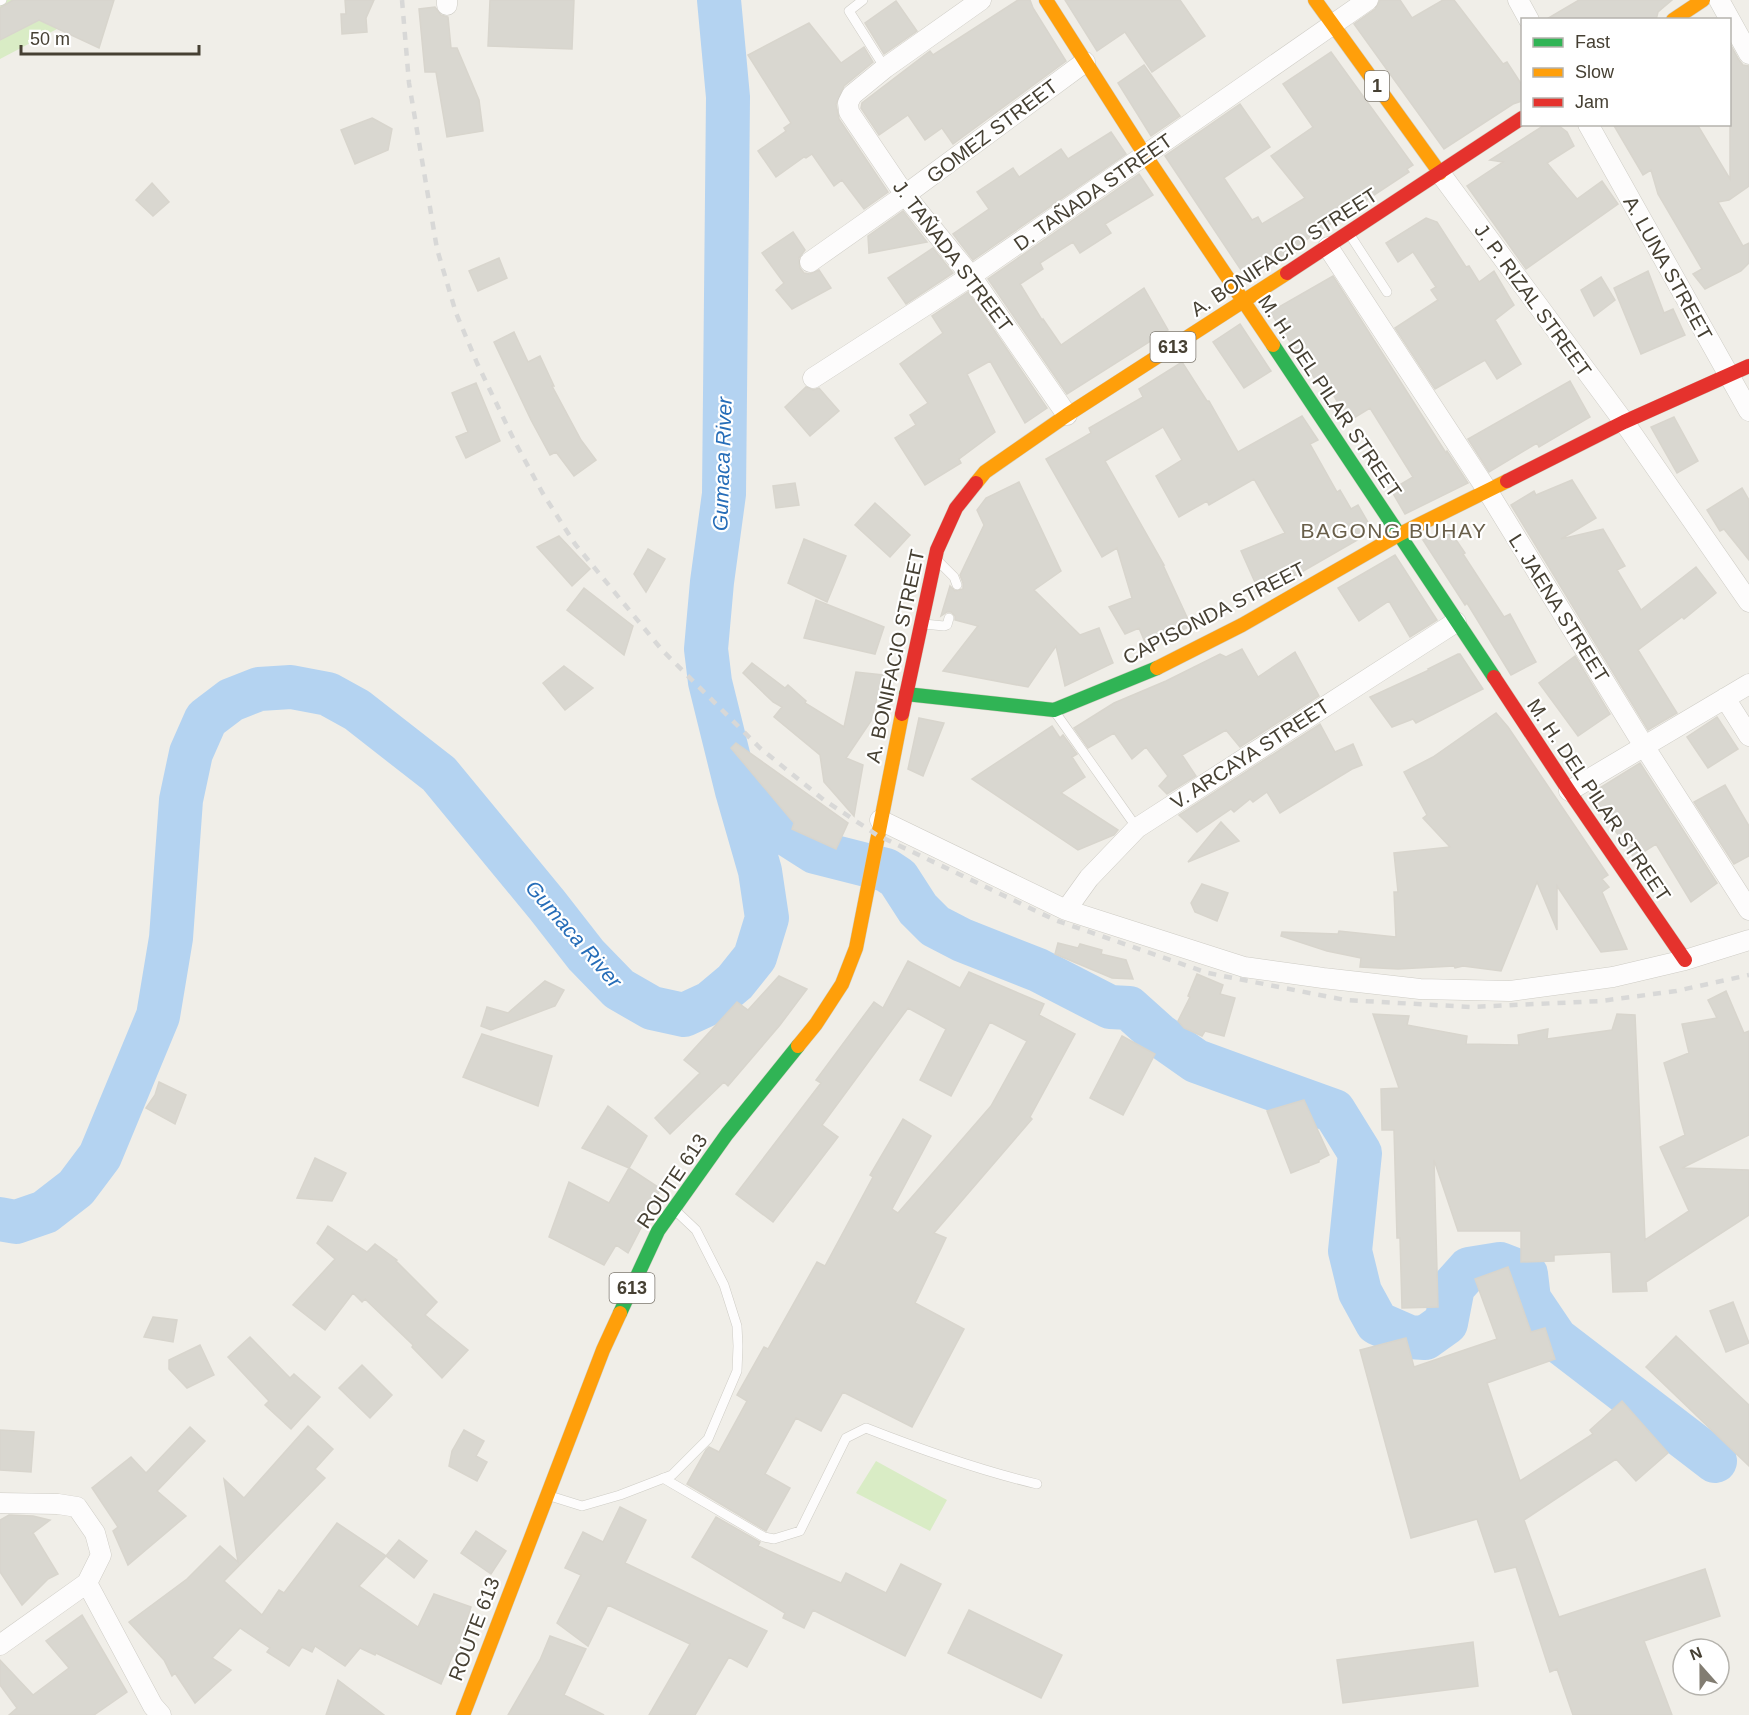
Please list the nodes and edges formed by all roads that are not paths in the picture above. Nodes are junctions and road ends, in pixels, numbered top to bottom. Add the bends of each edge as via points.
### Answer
1 (863, 0) edge
2 (981, 0) edge
3 (1046, 0) edge
4 (1315, 0) edge
5 (1368, 0) edge
6 (1518, 0) edge
7 (1703, 0) edge
8 (1719, 0) edge
9 (1528, 18) edge
10 (1676, 18) edge
11 (1729, 18) edge
12 (1731, 22) edge
13 (1332, 25) junction
14 (1749, 54) edge
15 (1085, 62) junction
16 (885, 68) junction
17 (1521, 119) edge
18 (1589, 126) edge
19 (1145, 155) junction
20 (1440, 173) junction
21 (905, 195) junction
22 (1349, 233) junction
23 (1328, 247) junction
24 (810, 262) dead end
25 (971, 276) junction
26 (1387, 292) dead end
27 (1243, 302) junction
28 (1749, 366) edge
29 (1728, 376) junction
30 (813, 378) dead end
31 (1749, 411) edge
32 (1067, 415) junction
33 (1624, 422) junction
34 (1487, 490) junction
35 (1400, 534) junction
36 (935, 558) junction
37 (957, 585) dead end
38 (1749, 602) edge
39 (949, 618) dead end
40 (1456, 622) junction
41 (921, 624) junction
42 (1749, 684) edge
43 (906, 694) junction
44 (1725, 698) junction
45 (1054, 710) junction
46 (1749, 736) edge
47 (1644, 746) junction
48 (1569, 791) junction
49 (880, 820) junction
50 (1137, 828) junction
51 (874, 857) joint
52 (1066, 910) junction
53 (1749, 910) edge
54 (1749, 940) edge
55 (1685, 960) junction
56 (673, 1209) junction
57 (663, 1478) junction
58 (1037, 1484) dead end
59 (546, 1495) junction
60 (0, 1503) edge
61 (87, 1583) junction
62 (0, 1645) edge
63 (151, 1712) edge
64 (463, 1715) edge

1 - 16 lane via 849,11
2 - 16 street
3 - 15 main road, M. H. DEL PILAR STREET
4 - 13 main road, J. P. RIZAL STREET / 1
5 - 13 street, D. TAÑADA STREET
6 - 9 street
7 - 10 main road
8 - 11 street
12 - 14 street
13 - 19 street, D. TAÑADA STREET
13 - 20 main road, J. P. RIZAL STREET / 1
15 - 19 main road, M. H. DEL PILAR STREET
15 - 21 street, GOMEZ STREET
16 - 21 street, J. TAÑADA STREET via 852,95 849,112
17 - 20 main road, A. BONIFACIO STREET
18 - 29 street, A. LUNA STREET
19 - 25 street, D. TAÑADA STREET
19 - 27 main road, M. H. DEL PILAR STREET
20 - 22 main road, A. BONIFACIO STREET / 613
20 - 33 street, J. P. RIZAL STREET
21 - 24 street, GOMEZ STREET
21 - 25 street, J. TAÑADA STREET
22 - 23 main road, A. BONIFACIO STREET / 613
22 - 26 lane
23 - 27 main road, A. BONIFACIO STREET / 613
23 - 34 street, L. JAENA STREET
25 - 30 street, D. TAÑADA STREET
25 - 32 street, J. TAÑADA STREET
27 - 32 main road, A. BONIFACIO STREET / 613
27 - 35 main road, M. H. DEL PILAR STREET
28 - 29 main road, CAPISONDA STREET
29 - 31 street, A. LUNA STREET
29 - 33 main road, CAPISONDA STREET
32 - 36 main road, A. BONIFACIO STREET / 613 via 985,472 956,508
33 - 34 main road, CAPISONDA STREET
33 - 38 street, J. P. RIZAL STREET
34 - 35 main road, CAPISONDA STREET
34 - 47 street, L. JAENA STREET
35 - 40 main road, M. H. DEL PILAR STREET
35 - 45 main road, CAPISONDA STREET via 1242,625 1159,667
36 - 37 lane
36 - 41 main road, A. BONIFACIO STREET / 613
39 - 41 lane via 944,626
40 - 48 main road, M. H. DEL PILAR STREET
40 - 50 street, V. ARCAYA STREET
41 - 43 main road, A. BONIFACIO STREET / 613
42 - 44 street
43 - 45 main road, CAPISONDA STREET
43 - 49 main road, A. BONIFACIO STREET / 613
44 - 46 street
44 - 47 street
45 - 50 lane
47 - 48 street
47 - 53 street, L. JAENA STREET
48 - 55 main road, M. H. DEL PILAR STREET
49 - 51 main road, A. BONIFACIO STREET / 613
49 - 52 street
50 - 52 street, V. ARCAYA STREET via 1089,878
51 - 56 main road, ROUTE 613 / 613 via 856,948 842,984 816,1024 727,1134
52 - 55 street via 1244,967 1420,989 1510,991 1613,977
54 - 55 street
56 - 57 lane via 696,1230 724,1285 737,1326 738,1346 737,1371 708,1440 672,1475
56 - 59 main road, ROUTE 613 / 613 via 658,1231 603,1350
57 - 58 lane via 764,1537 774,1539 800,1531 846,1438 866,1428 989,1473
57 - 59 lane via 582,1506
59 - 64 main road, ROUTE 613 / 613
60 - 61 street via 77,1507 95,1533 101,1555
61 - 62 street
61 - 63 street

